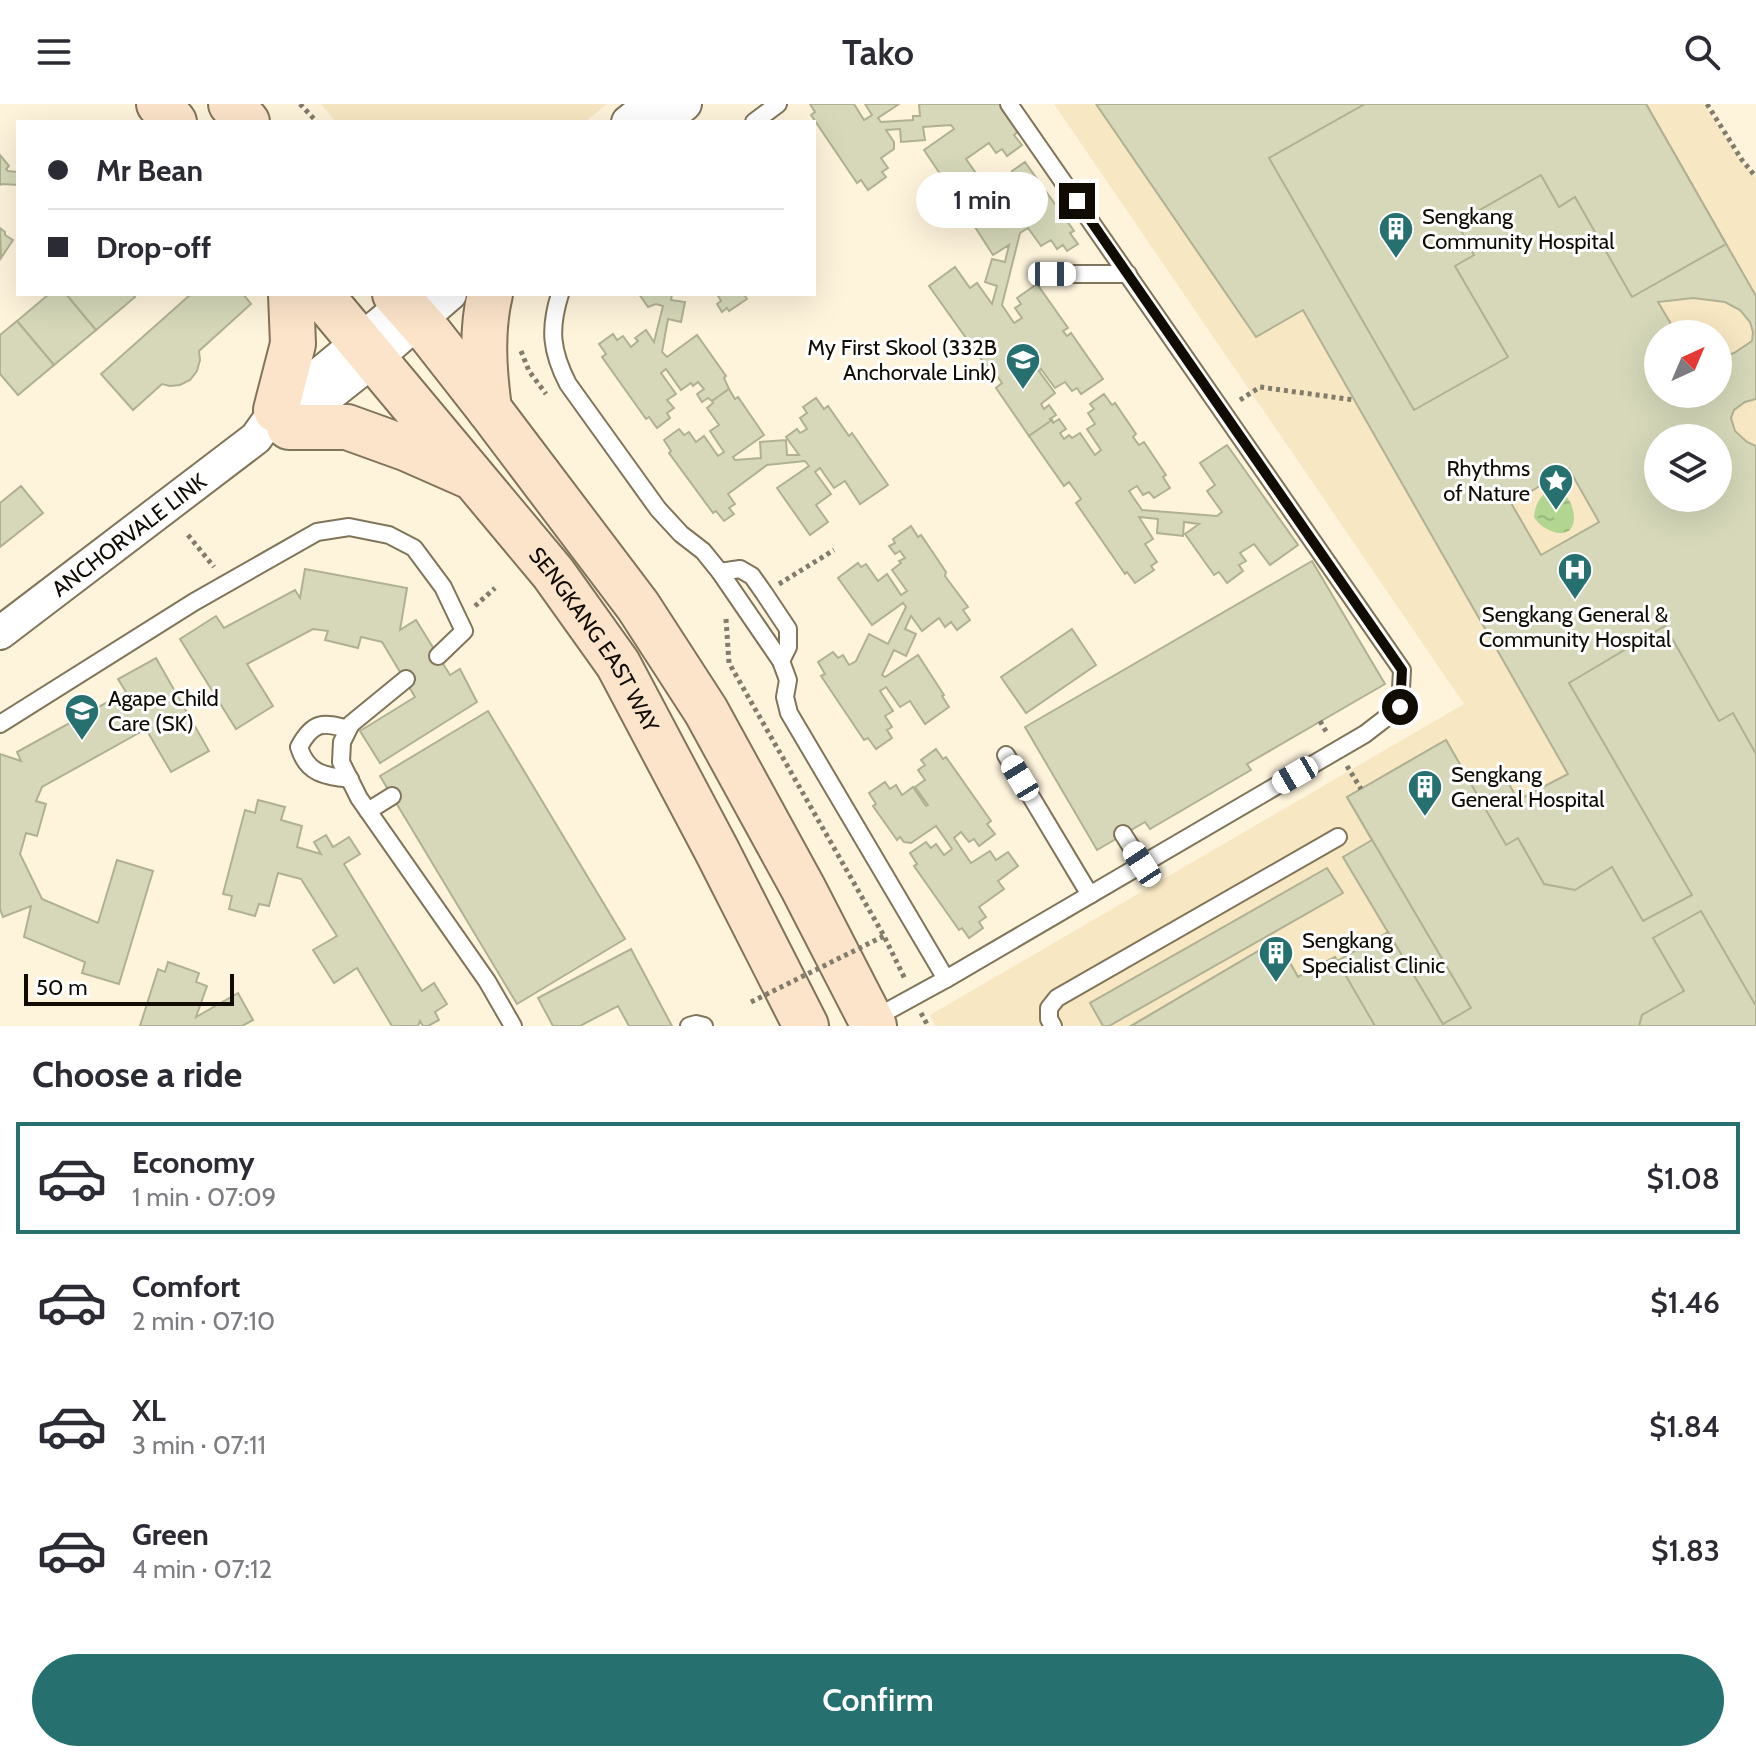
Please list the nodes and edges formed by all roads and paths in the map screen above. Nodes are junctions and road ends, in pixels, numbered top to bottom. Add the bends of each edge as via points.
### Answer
1 (159, 104) edge
2 (231, 104) edge
3 (300, 104) edge
4 (651, 104) edge
5 (685, 104) edge
6 (1009, 104) edge
7 (1707, 104) edge
8 (777, 111) edge
9 (172, 120) edge
10 (245, 120) edge
11 (315, 120) edge
12 (631, 120) edge
13 (665, 120) edge
14 (758, 120) edge
15 (1756, 177) edge
16 (1052, 274) dead end
17 (1128, 274) junction
18 (291, 296) edge
19 (322, 296) edge
20 (490, 296) edge
21 (559, 296) edge
22 (417, 301) edge
23 (518, 338) dead end
24 (367, 350) junction
25 (1354, 400) dead end
26 (555, 405) dead end
27 (489, 409) junction
28 (1222, 411) junction
29 (274, 425) junction
30 (476, 480) junction
31 (188, 535) dead end
32 (834, 550) dead end
33 (218, 571) dead end
34 (720, 572) junction
35 (495, 588) dead end
36 (772, 588) dead end
37 (485, 597) dead end
38 (726, 618) dead end
39 (0, 633) edge
40 (438, 656) dead end
41 (781, 661) junction
42 (406, 679) dead end
43 (0, 724) edge
44 (348, 729) junction
45 (1006, 755) dead end
46 (350, 779) junction
47 (392, 796) dead end
48 (368, 811) junction
49 (1123, 834) dead end
50 (1338, 837) dead end
51 (1142, 864) junction
52 (1090, 895) junction
53 (884, 936) junction
54 (946, 979) junction
55 (913, 997) junction
56 (751, 1002) dead end
57 (873, 1023) edge
58 (513, 1026) edge
59 (689, 1026) edge
60 (704, 1026) edge
61 (806, 1026) edge
62 (928, 1026) edge
63 (1053, 1026) edge

1 - 9 main road
2 - 10 main road
3 - 11 path
4 - 12 street
5 - 13 street
6 - 17 lane
7 - 15 path
8 - 14 lane
16 - 17 lane
17 - 28 lane
18 - 29 main road via 293,344
19 - 24 main road, SENGKANG EAST WAY
20 - 27 main road via 484,340
21 - 34 lane via 553,345 568,384 658,509
22 - 24 street, ANCHORVALE LINK
22 - 27 main road
23 - 26 path via 529,371
24 - 29 street, ANCHORVALE LINK
24 - 30 main road, SENGKANG EAST WAY
25 - 28 path via 1260,387
27 - 57 main road via 638,606 706,711
28 - 51 lane via 1402,670 1400,707 1365,734
29 - 30 main road via 347,427
29 - 39 street, ANCHORVALE LINK
30 - 61 main road, SENGKANG EAST WAY via 553,573 618,664
31 - 33 path
32 - 36 path
34 - 41 lane
34 - 41 lane via 740,569 764,593 788,629
35 - 37 path
38 - 53 path via 729,663
40 - 43 lane via 464,631 443,587 414,548 389,535 349,527 317,532
41 - 54 lane via 788,680 789,713
42 - 44 lane
44 - 46 lane via 341,762
44 - 46 lane via 316,726 299,747 314,770
45 - 52 lane
46 - 48 lane
47 - 48 lane
48 - 58 lane via 484,963
49 - 51 lane
50 - 63 lane via 1057,998 1049,1008
51 - 52 lane
52 - 54 lane
53 - 55 path
53 - 56 path, bridge
54 - 55 lane
55 - 57 lane
55 - 62 path
59 - 60 lane

